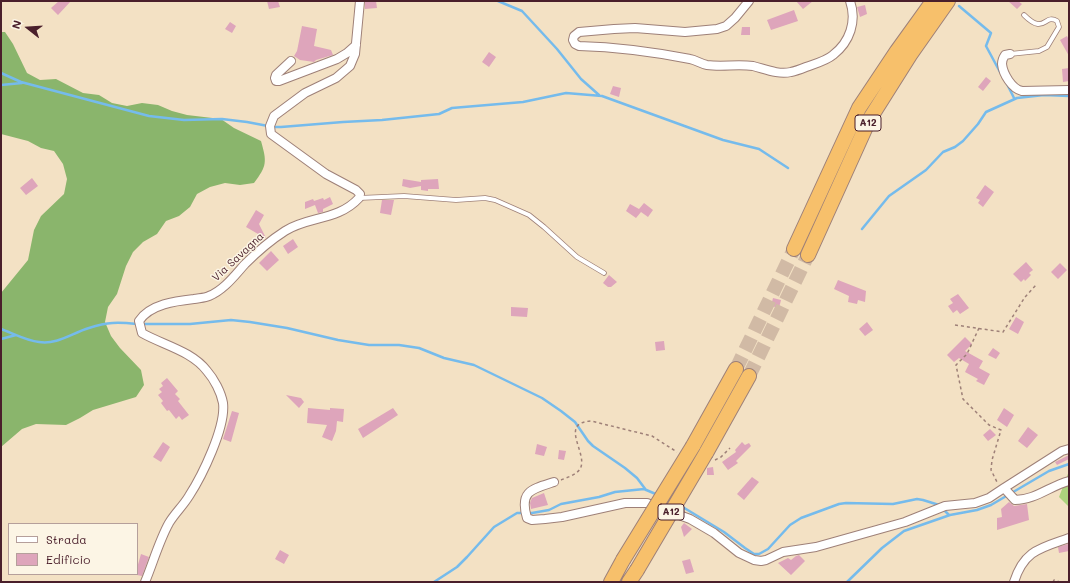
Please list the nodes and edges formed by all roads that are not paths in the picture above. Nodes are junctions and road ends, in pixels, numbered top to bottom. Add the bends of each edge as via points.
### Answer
1 (360, 1) edge
2 (749, 1) edge
3 (850, 1) edge
4 (933, 1) edge
5 (948, 1) edge
6 (1024, 15) dead end
7 (356, 45) junction
8 (1010, 54) joint
9 (291, 61) dead end
10 (1069, 90) edge
11 (359, 198) junction
12 (794, 249) tunnel mouth
13 (808, 255) tunnel mouth
14 (604, 273) dead end
15 (736, 369) tunnel mouth
16 (750, 376) tunnel mouth
17 (1069, 449) edge
18 (1069, 481) edge
19 (554, 482) road end
20 (1004, 489) junction
21 (1069, 538) edge
22 (633, 576) edge
23 (145, 582) edge
24 (611, 582) edge
25 (1014, 582) edge

1 - 7 street
2 - 3 street via 726,26 717,29 685,32 614,29 579,32 573,40 579,46 692,59 705,65 753,66 781,73 791,72 832,56 844,44 854,18
4 - 12 highway, A12 via 859,108
5 - 13 highway, A12 via 869,120
6 - 8 lane via 1040,25 1054,19 1059,27 1047,47 1039,51
7 - 9 street via 348,53 337,58 279,82 276,80 276,75
7 - 11 street via 350,66 336,78 305,93 280,111 274,116 270,126 271,134 326,174 356,190 360,194
8 - 10 street via 1004,55 1003,69 1017,90
11 - 14 lane via 404,196 496,200 529,215 577,257
11 - 23 street, Via Savagna via 342,211 287,230 208,297 161,305 142,317 142,333 183,353 207,370 221,396 223,412 204,470 189,497 168,525
15 - 24 highway, A12, bridge
16 - 22 highway, A12, bridge via 710,457
17 - 20 street
18 - 20 street via 1023,500 1015,500
19 - 20 street via 529,492 524,499 527,518 545,519 625,503 647,503 690,519 714,533 739,553 761,562 783,552 816,547 905,522 945,506 975,503
21 - 25 street via 1036,550 1025,559

